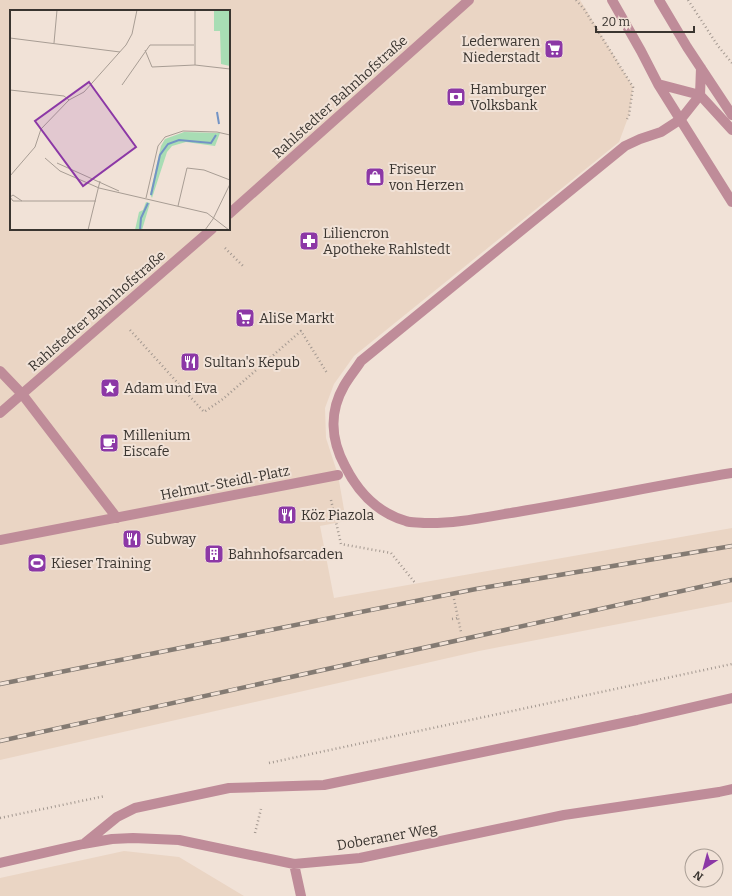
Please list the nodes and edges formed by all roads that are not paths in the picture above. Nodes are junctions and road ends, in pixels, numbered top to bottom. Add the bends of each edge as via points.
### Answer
1 (469, 0) edge
2 (612, 0) edge
3 (659, 0) edge
4 (701, 68) junction
5 (658, 84) junction
6 (700, 95) junction
7 (732, 115) edge
8 (681, 119) junction
9 (732, 130) edge
10 (732, 202) edge
11 (230, 213) edge
12 (211, 230) edge
13 (0, 371) edge
14 (22, 394) junction
15 (0, 413) edge
16 (732, 473) edge
17 (338, 475) dead end
18 (117, 518) junction
19 (0, 540) edge
20 (732, 698) edge
21 (732, 789) edge
22 (83, 844) junction
23 (0, 863) edge
24 (294, 864) junction
25 (301, 896) edge

1 - 11 street, Rahlstedter Bahnhofstraße
2 - 5 street
3 - 4 street
4 - 6 street
4 - 7 street
5 - 6 street
5 - 8 street
6 - 8 street
6 - 9 street
8 - 10 street
8 - 16 street via 661,132 625,146 361,361 343,387 334,410 334,435 339,454 351,479 360,490 385,513 407,522 468,520
12 - 14 street, Rahlstedter Bahnhofstraße
13 - 14 street
14 - 15 street, Rahlstedter Bahnhofstraße
14 - 18 street
17 - 18 street, Helmut-Steidl-Platz
18 - 19 street, Helmut-Steidl-Platz
20 - 22 street via 324,786 228,788 135,808 116,818
21 - 24 street, Doberaner Weg via 564,815 360,858
22 - 23 street, Doberaner Weg
22 - 24 street, Doberaner Weg via 133,838 179,840
24 - 25 street

